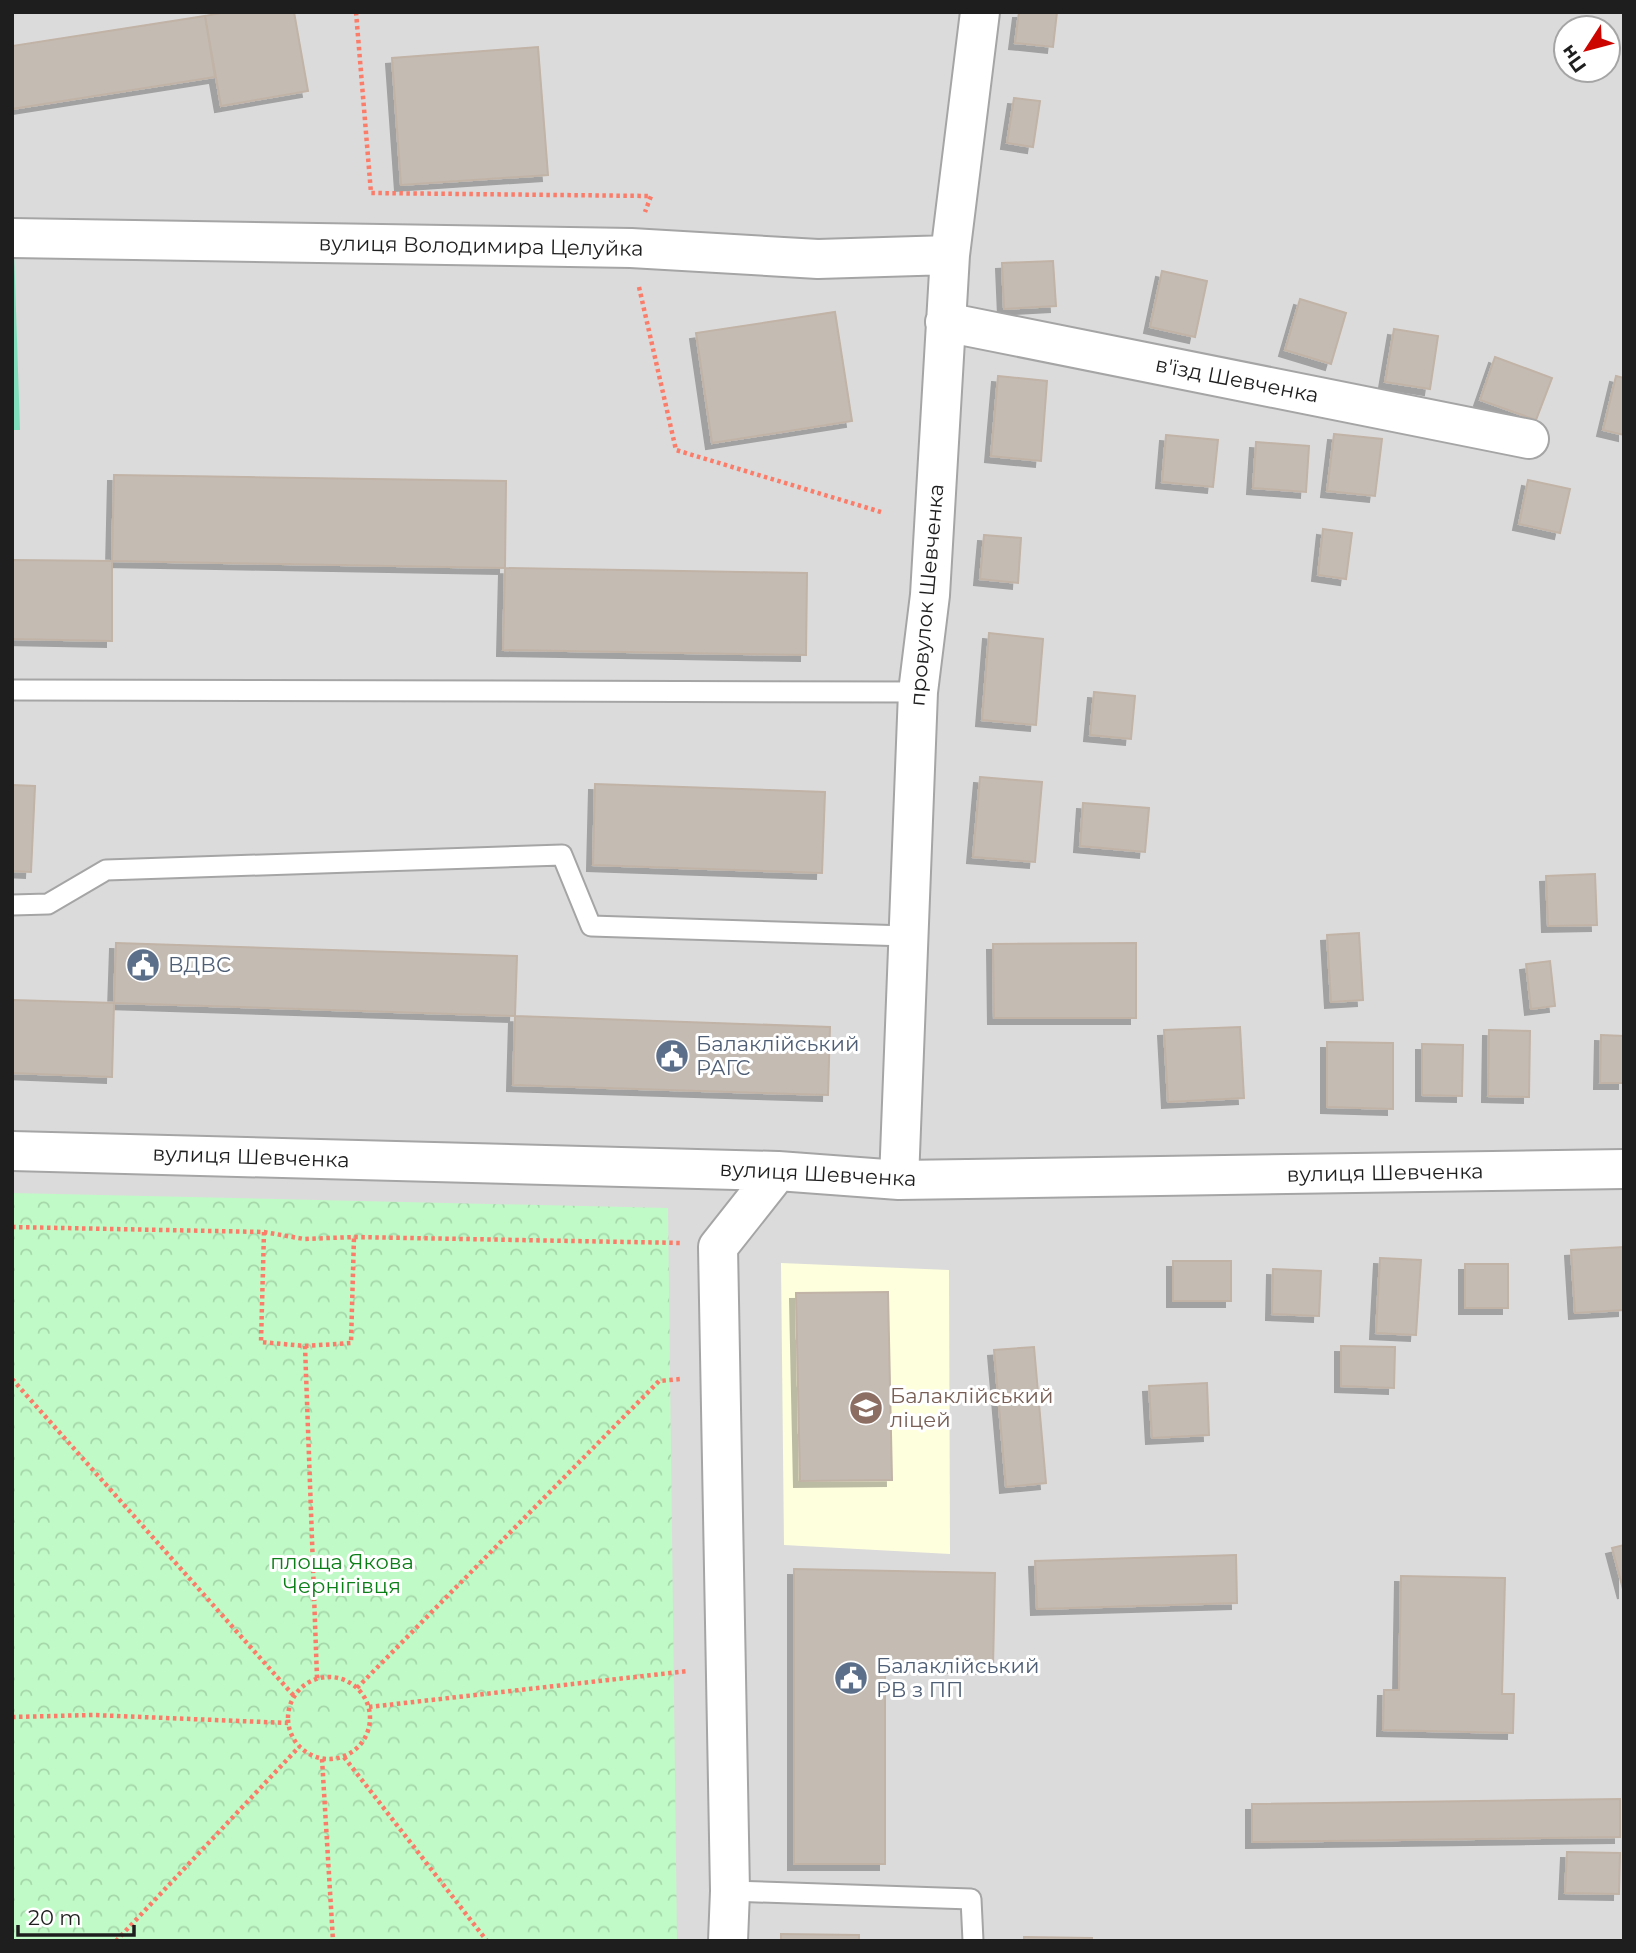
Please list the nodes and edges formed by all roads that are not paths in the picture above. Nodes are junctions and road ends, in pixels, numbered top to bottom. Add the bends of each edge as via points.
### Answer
1 (980, 12) edge
2 (12, 238) edge
3 (950, 255) junction
4 (945, 322) junction
5 (1529, 439) dead end
6 (12, 690) edge
7 (918, 692) junction
8 (12, 905) edge
9 (907, 936) junction
10 (12, 1151) edge
11 (1624, 1170) edge
12 (778, 1171) junction
13 (899, 1180) junction
14 (730, 1891) junction
15 (728, 1941) edge
16 (973, 1941) edge

1 - 3 street, провулок Шевченка
2 - 3 street, вулиця Володимира Целуйка via 631,248 818,259
3 - 4 street, провулок Шевченка
4 - 5 street, в'їзд Шевченка
4 - 7 street, провулок Шевченка via 930,594
6 - 7 lane
7 - 9 street, провулок Шевченка
8 - 9 lane via 48,904 106,870 562,855 591,926
9 - 13 street, провулок Шевченка
10 - 12 street, вулиця Шевченка
11 - 13 street, вулиця Шевченка
12 - 13 street, вулиця Шевченка
12 - 14 street via 718,1247
14 - 15 street
14 - 16 lane via 971,1899

